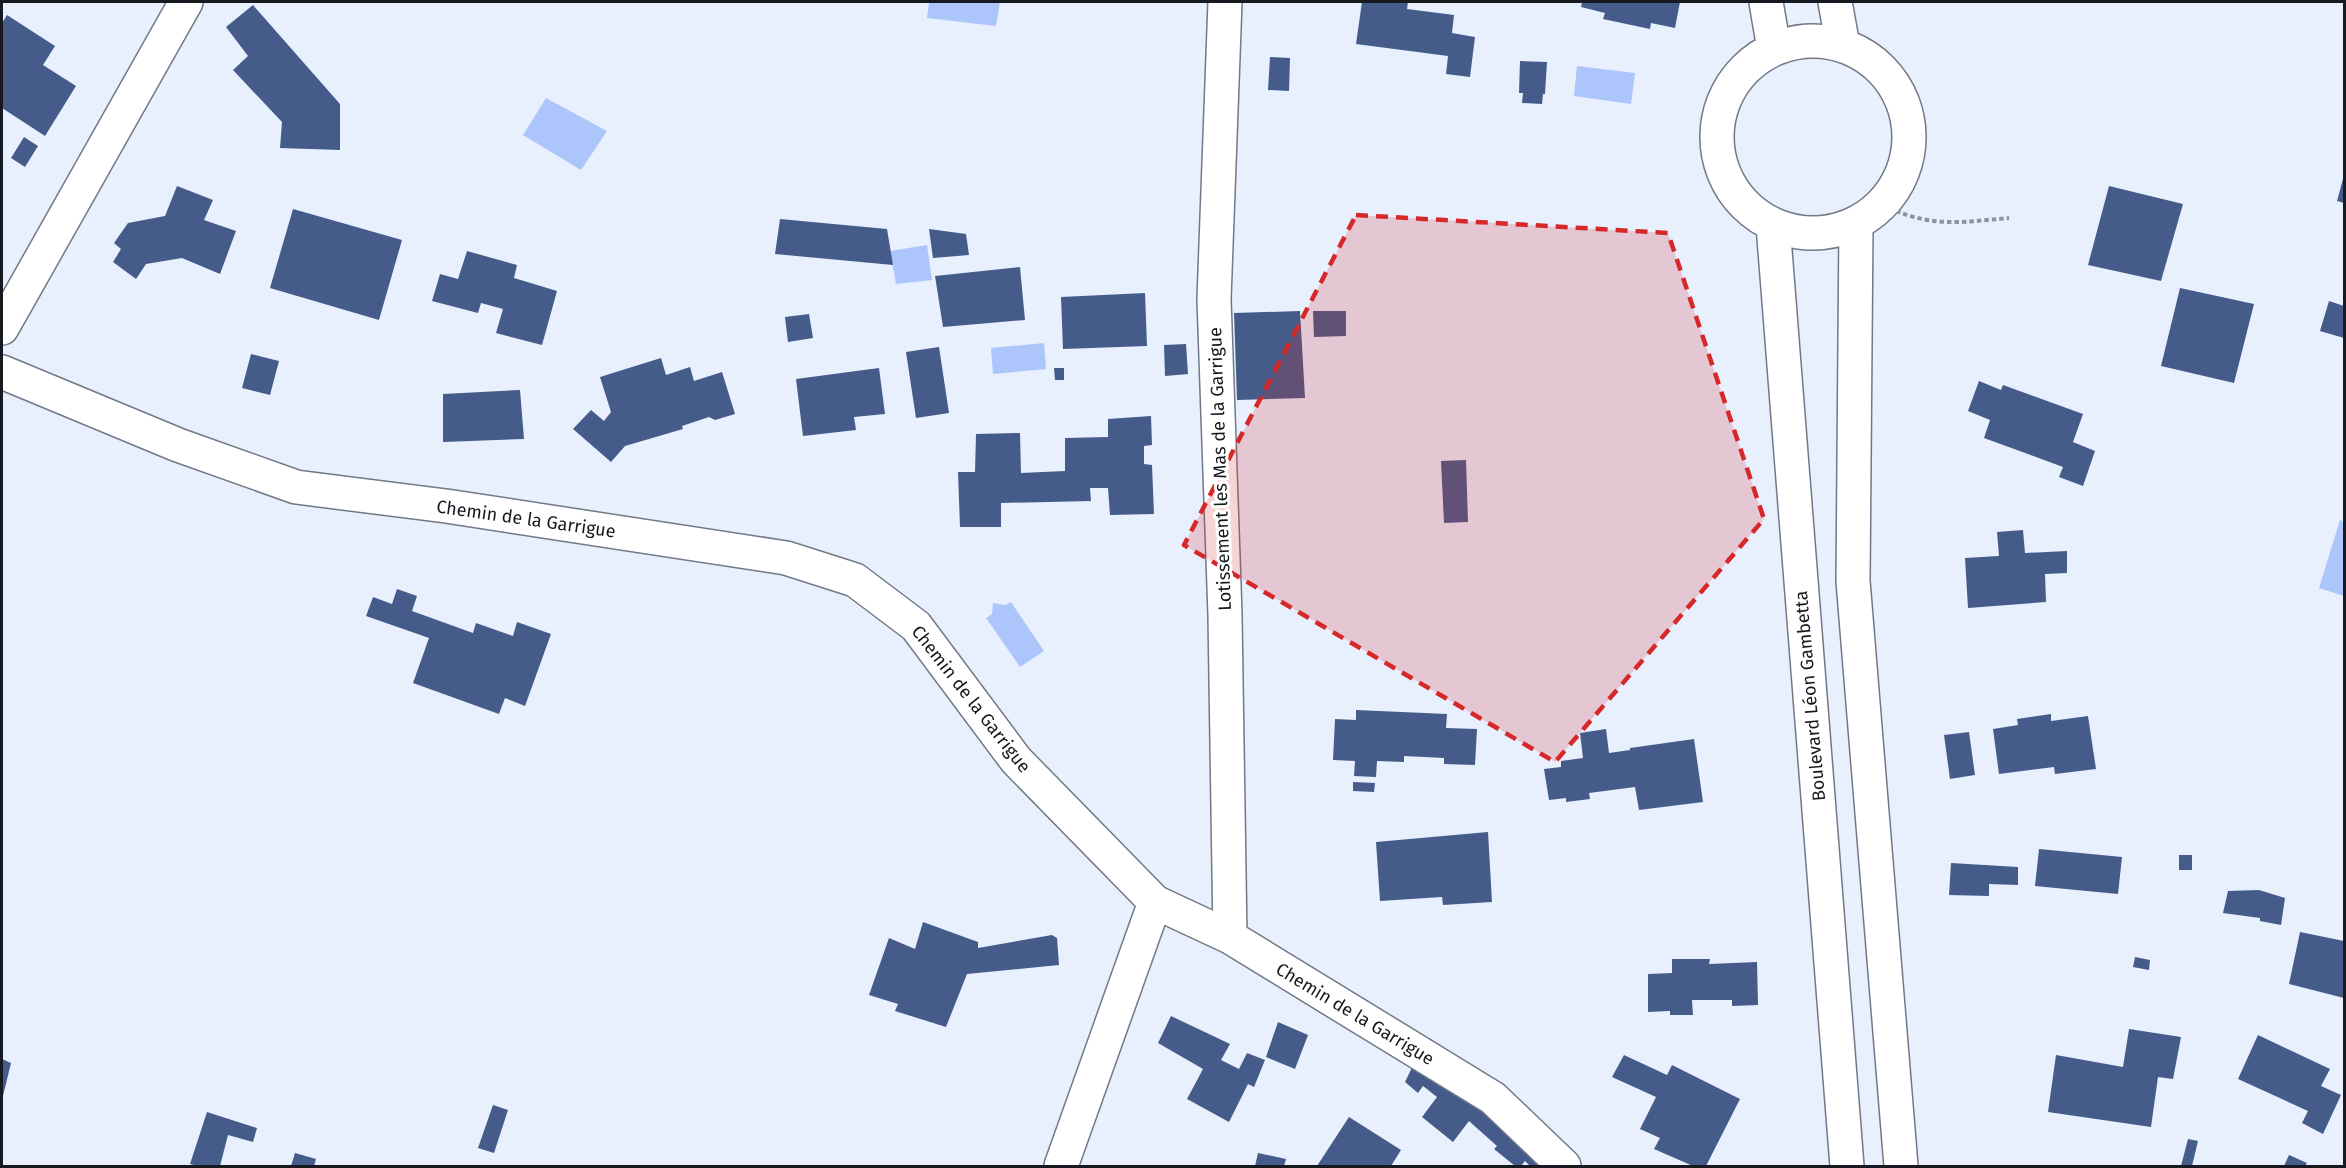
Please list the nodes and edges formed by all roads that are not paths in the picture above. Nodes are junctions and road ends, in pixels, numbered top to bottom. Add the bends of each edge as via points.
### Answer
1 (186, 2) edge
2 (1225, 2) edge
3 (1766, 2) edge
4 (1835, 2) edge
5 (1843, 46) junction
6 (1774, 49) junction
7 (1856, 224) junction
8 (1773, 225) junction
9 (2, 328) edge
10 (2, 372) edge
11 (1155, 902) junction
12 (1230, 937) junction
13 (1061, 1167) edge
14 (1564, 1167) edge
15 (1847, 1167) edge
16 (1901, 1167) edge

1 - 9 street
2 - 12 street, Lotissement les Mas de la Garrigue via 1214,299 1225,615
3 - 6 street
4 - 5 street
5 - 6 street via 1820,41 1796,42
5 - 7 street via 1872,61 1894,84 1908,114 1910,147 1901,178 1883,205
6 - 8 street via 1747,66 1728,91 1717,121 1717,152 1727,183 1747,208
7 - 8 street via 1829,233 1800,234
7 - 16 street via 1853,581
8 - 15 street, Boulevard Léon Gambetta
10 - 11 street, Chemin de la Garrigue via 178,445 296,487 786,558 855,580 916,626 1016,760
11 - 12 street, Chemin de la Garrigue
11 - 13 street
12 - 14 street, Chemin de la Garrigue via 1493,1098

